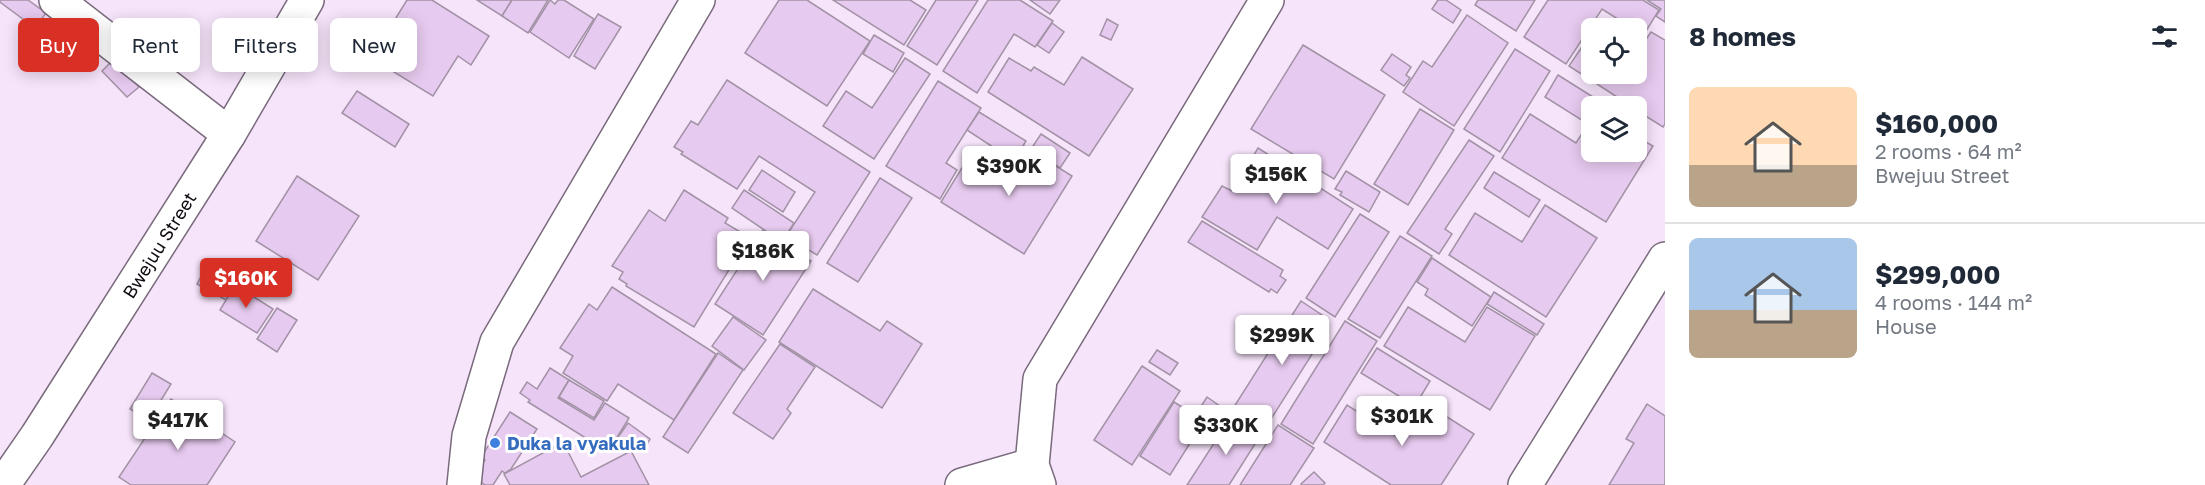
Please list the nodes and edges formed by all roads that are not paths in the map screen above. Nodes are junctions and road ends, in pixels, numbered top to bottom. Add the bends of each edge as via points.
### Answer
1 (56, 0) edge
2 (307, 0) edge
3 (698, 0) edge
4 (1267, 0) edge
5 (230, 134) junction
6 (1665, 260) edge
7 (1036, 475) edge
8 (3, 485) edge
9 (464, 485) edge
10 (962, 485) edge
11 (1525, 485) edge

1 - 5 street
2 - 5 street, Bwejuu Street
3 - 9 street via 497,342 469,436
4 - 7 street via 1040,379
5 - 8 street, Bwejuu Street
6 - 11 street
7 - 10 street

